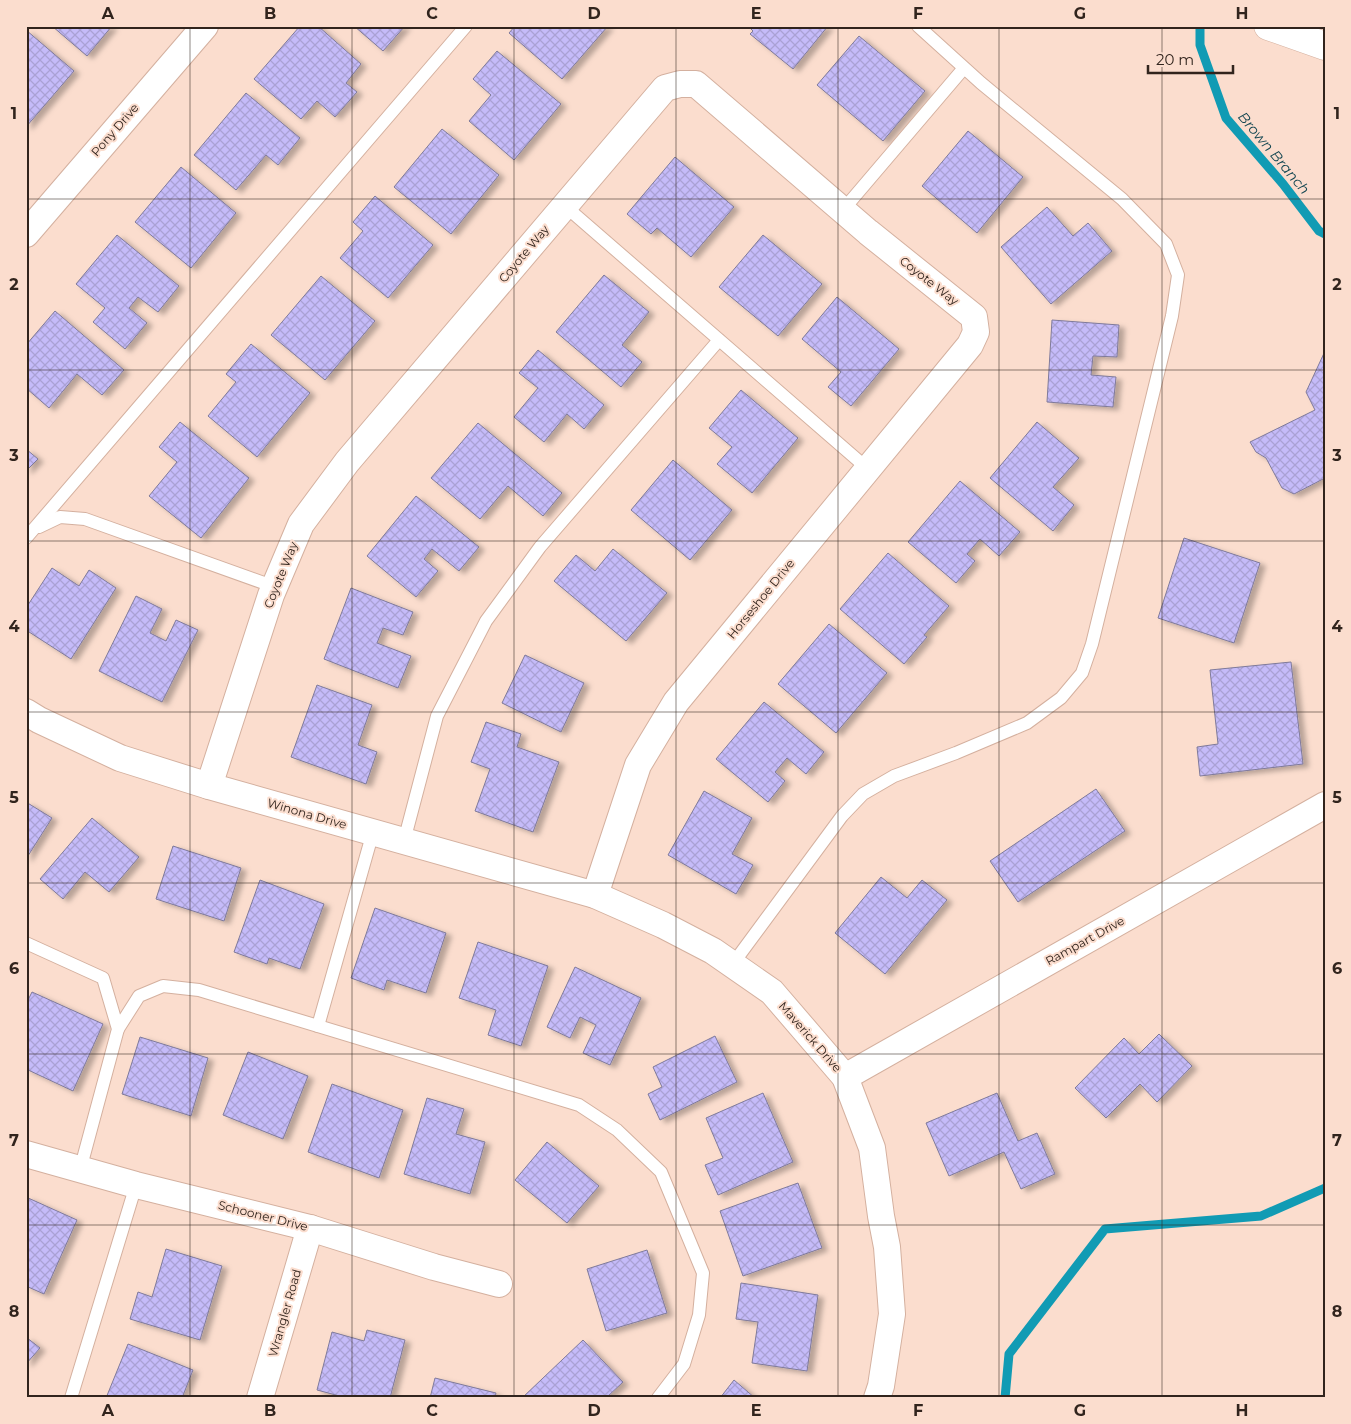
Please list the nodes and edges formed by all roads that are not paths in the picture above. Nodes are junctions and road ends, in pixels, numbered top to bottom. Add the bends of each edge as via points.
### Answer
1 (204, 26) edge
2 (466, 26) edge
3 (918, 26) edge
4 (1268, 26) edge
5 (1325, 46) edge
6 (964, 68) junction
7 (564, 206) junction
8 (843, 210) junction
9 (26, 234) edge
10 (976, 332) joint
11 (719, 340) junction
12 (868, 469) junction
13 (30, 533) edge
14 (275, 587) junction
15 (26, 712) edge
16 (209, 786) junction
17 (1325, 806) edge
18 (373, 832) junction
19 (404, 841) junction
20 (595, 895) junction
21 (26, 942) edge
22 (732, 965) junction
23 (318, 1026) junction
24 (118, 1029) junction
25 (845, 1077) junction
26 (26, 1154) edge
27 (80, 1170) junction
28 (136, 1186) junction
29 (310, 1228) junction
30 (499, 1284) dead end
31 (71, 1398) edge
32 (260, 1398) edge
33 (658, 1398) edge
34 (877, 1398) edge

1 - 9 street, Pony Drive
2 - 13 lane
3 - 6 lane
4 - 5 main road
6 - 8 lane
6 - 22 lane via 1122,199 1166,244 1178,275 1172,316 1092,644 1082,673 1061,698 1027,723 894,776 863,794 842,816
7 - 8 street, Coyote Way via 664,88 696,84
7 - 11 lane
7 - 14 street, Coyote Way via 347,462 301,524
8 - 10 street, Coyote Way via 974,317
10 - 12 street, Horseshoe Drive via 970,346
11 - 12 lane
11 - 19 lane via 540,547 486,621 437,716
12 - 20 street, Horseshoe Drive via 676,702 638,765
13 - 14 lane via 60,517 85,519
14 - 16 street, Coyote Way
15 - 16 street, Winona Drive via 120,758
16 - 18 street, Winona Drive
17 - 25 street, Rampart Drive
18 - 19 street, Winona Drive
18 - 23 lane
19 - 20 street, Winona Drive
20 - 22 street, Maverick Drive via 663,924
21 - 24 lane via 103,978
22 - 25 street, Maverick Drive via 772,992
23 - 24 lane via 199,990 163,986 139,996
23 - 33 lane via 579,1104 617,1130 661,1172 703,1272 699,1315 684,1364
24 - 27 lane
25 - 34 street, Maverick Drive via 872,1148 888,1247 892,1314
26 - 27 street, Schooner Drive
27 - 28 street, Schooner Drive
28 - 29 street, Schooner Drive
28 - 31 lane
29 - 30 street, Schooner Drive
29 - 32 street, Wrangler Road

